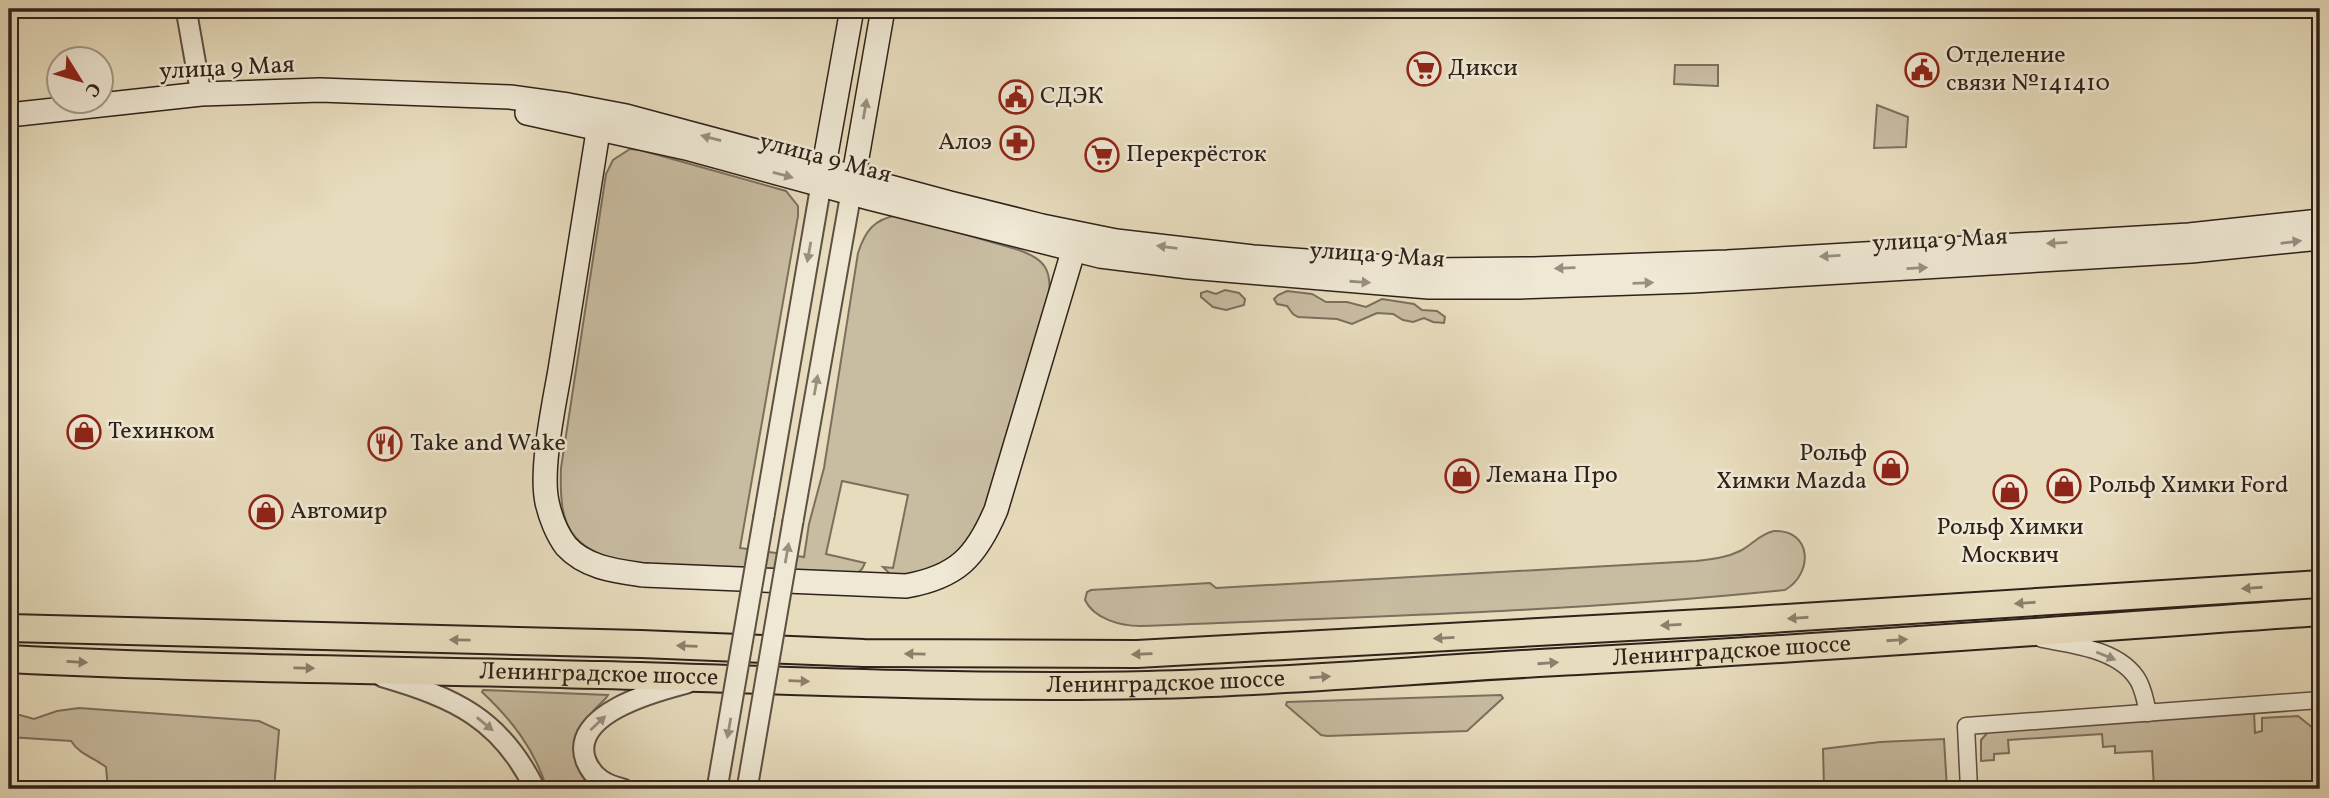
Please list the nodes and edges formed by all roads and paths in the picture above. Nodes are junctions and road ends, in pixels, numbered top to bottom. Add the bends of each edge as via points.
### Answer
1 (186, 9) edge
2 (852, 9) edge
3 (883, 9) edge
4 (201, 94) junction
5 (9, 115) edge
6 (600, 119) junction
7 (822, 177) junction
8 (852, 185) junction
9 (2320, 221) edge
10 (2320, 238) edge
11 (1076, 242) junction
12 (2320, 584) edge
13 (2320, 612) edge
14 (9, 628) edge
15 (2016, 633) junction
16 (9, 659) edge
17 (356, 669) junction
18 (707, 678) junction
19 (2320, 700) edge
20 (2148, 713) junction
21 (535, 789) edge
22 (623, 789) edge
23 (717, 789) edge
24 (747, 789) edge
25 (1969, 789) edge

1 - 4 street
2 - 7 main road
8 -> 3 main road
4 - 5 main road, улица 9 Мая
4 - 6 main road, улица 9 Мая via 320,90 510,97
6 - 7 main road, улица 9 Мая
6 - 11 main road via 545,472 547,502 566,545 607,570 906,586 949,573 978,545 996,510
7 - 8 main road, улица 9 Мая
7 -> 23 street, bridge
8 - 11 main road, улица 9 Мая via 1042,226
24 -> 8 street, bridge
9 -> 11 main road, улица 9 Мая via 2137,239 1534,270 1430,270 1116,241
11 -> 10 main road, улица 9 Мая via 1133,261 1429,287 1519,287 2099,257
12 -> 14 highway, Ленинградское шоссе via 1137,654 864,653
13 - 15 highway, Ленинградское шоссе
18 -> 15 highway, Ленинградское шоссе via 1017,687 1230,683
15 -> 20 street via 2119,662 2140,683
16 -> 17 highway, Ленинградское шоссе
17 - 18 highway, Ленинградское шоссе
17 -> 21 street via 458,704 509,746
22 -> 18 street via 592,772 583,744 589,732 618,707 648,693
19 - 20 street
20 - 25 street via 1966,726

